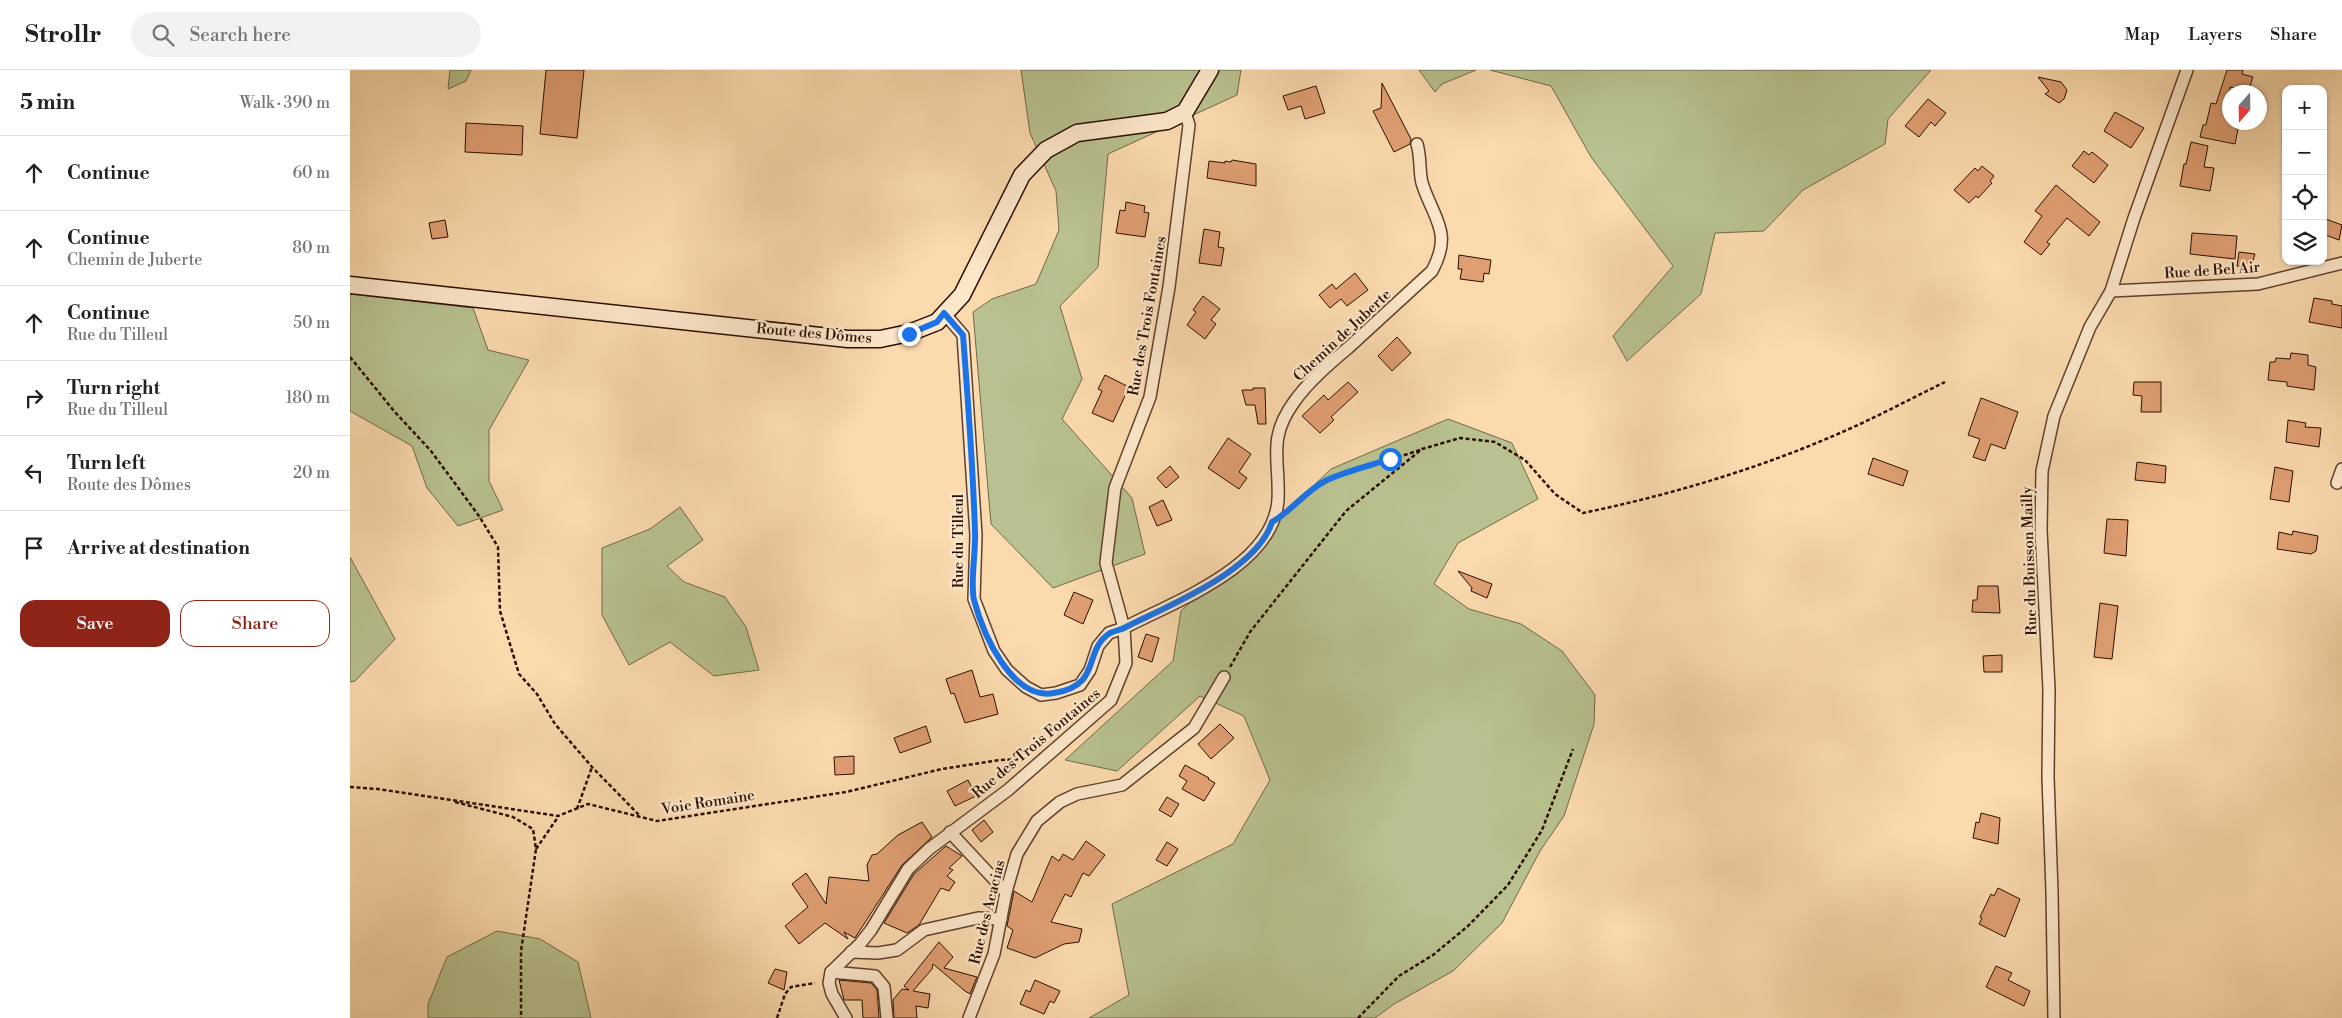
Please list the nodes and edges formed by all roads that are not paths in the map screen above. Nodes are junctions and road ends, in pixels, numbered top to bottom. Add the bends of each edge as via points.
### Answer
1 (1210, 70) edge
2 (2187, 70) edge
3 (1185, 112) junction
4 (1417, 144) dead end
5 (2342, 263) edge
6 (350, 286) edge
7 (2111, 291) junction
8 (944, 313) junction
9 (2342, 469) edge
10 (2337, 483) dead end
11 (1124, 628) junction
12 (1224, 677) road end
13 (950, 832) junction
14 (1006, 892) junction
15 (1001, 919) junction
16 (851, 952) junction
17 (830, 977) junction
18 (846, 1018) edge
19 (887, 1018) edge
20 (969, 1018) edge
21 (2054, 1018) edge

1 - 3 street
2 - 7 street, Rue du Buisson Mailly
3 - 8 street, Route des Dômes via 1167,121 1077,133 1046,150 1022,175 962,295
3 - 11 street, Rue des Trois Fontaines via 1189,125 1169,287 1150,397 1115,488 1106,563
4 - 11 street, Chemin de Juberte via 1422,181 1443,233 1441,255 1432,271 1326,368 1294,402 1280,428 1275,446 1278,502 1269,532 1247,559 1227,574
5 - 7 street, Rue de Bel Air via 2258,284
6 - 8 street, Route des Dômes via 848,339 880,339 909,334 937,322
7 - 21 street, Rue du Buisson Mailly via 2070,374 2054,416 2042,471
8 - 11 street, Rue du Tilleul via 963,335 975,525 974,599 994,651 1007,670 1026,687 1041,695 1056,693 1080,684 1090,670 1098,646 1110,633
9 - 10 street
11 - 13 street, Rue des Trois Fontaines via 1126,662 1111,700 1008,790
12 - 14 street, Rue des Acacias via 1194,728 1122,785 1076,794 1060,802 1037,822 1017,854
13 - 14 street
13 - 16 street, Rue des Trois Fontaines via 908,870 871,930
14 - 15 street, Rue des Acacias
15 - 16 street via 978,918 924,930 897,950 878,954
15 - 20 street, Rue des Acacias via 994,954
16 - 17 street, Rue des Trois Fontaines
17 - 18 street via 832,994
17 - 19 street via 875,976 884,987

